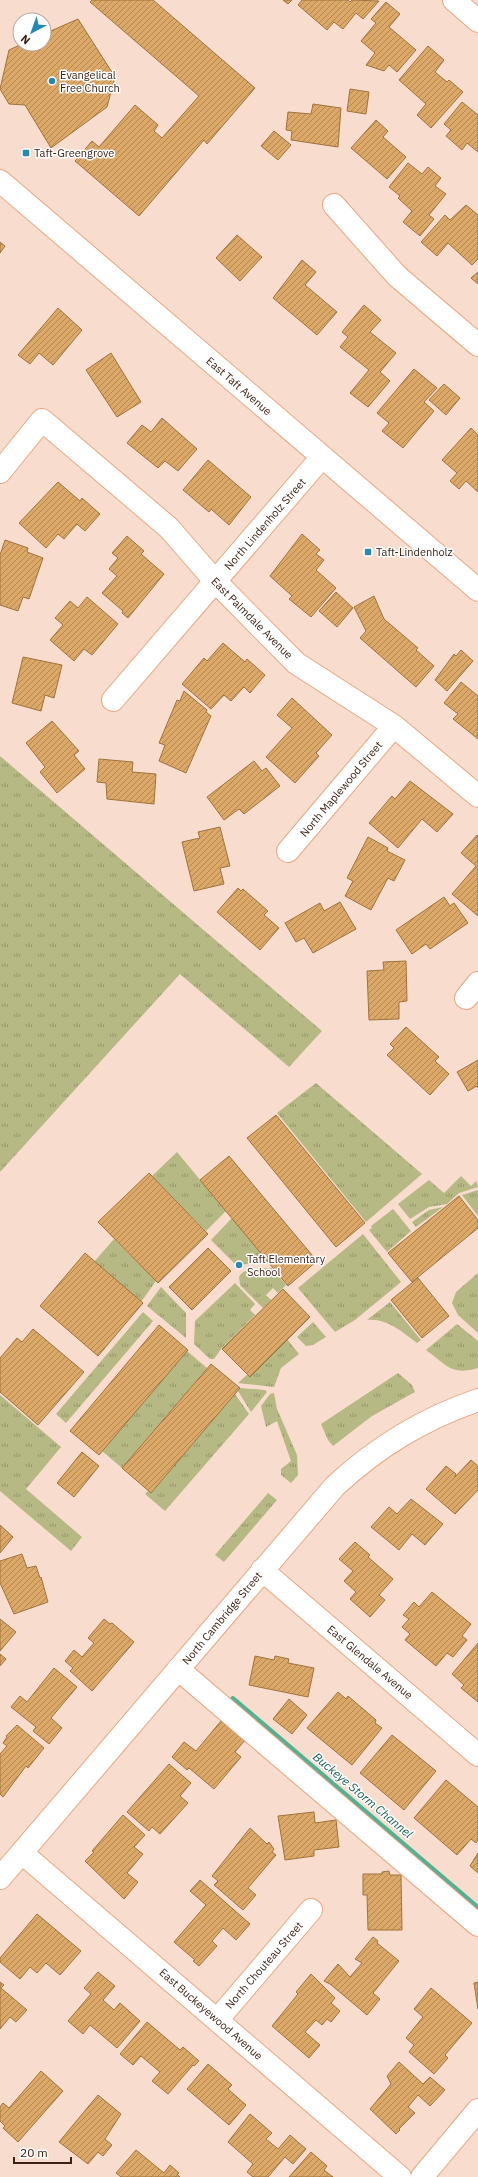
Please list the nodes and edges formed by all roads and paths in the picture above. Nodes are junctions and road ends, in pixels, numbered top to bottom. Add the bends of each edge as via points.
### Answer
1 (454, 0) edge
2 (478, 21) edge
3 (0, 181) edge
4 (334, 205) dead end
5 (478, 345) edge
6 (322, 457) junction
7 (0, 472) edge
8 (215, 582) junction
9 (478, 590) edge
10 (113, 700) dead end
11 (394, 726) junction
12 (478, 796) edge
13 (288, 851) dead end
14 (478, 1400) edge
15 (262, 1570) junction
16 (178, 1668) junction
17 (478, 1755) edge
18 (22, 1853) junction
19 (0, 1878) edge
20 (311, 1910) dead end
21 (478, 1925) edge
22 (218, 2019) junction
23 (478, 2110) edge
24 (400, 2177) edge
25 (422, 2177) edge

1 - 2 street
3 - 6 street, East Taft Avenue
4 - 5 street via 398,276
6 - 8 street, North Lindenholz Street
6 - 9 street, East Taft Avenue
7 - 8 street, East Palmdale Avenue via 42,420 169,528
8 - 10 street, North Lindenholz Street
8 - 11 street, East Palmdale Avenue via 296,663
11 - 12 street, East Palmdale Avenue
11 - 13 street, North Maplewood Street
14 - 15 street, North Cambridge Street via 414,1428 362,1461 327,1495
15 - 16 street, North Cambridge Street
15 - 17 street, East Glendale Avenue
16 - 18 street, North Cambridge Street
16 - 21 street
18 - 19 street, North Cambridge Street
18 - 22 street, East Buckeyewood Avenue
20 - 22 street, North Chouteau Street
22 - 24 street, East Buckeyewood Avenue
23 - 25 street

